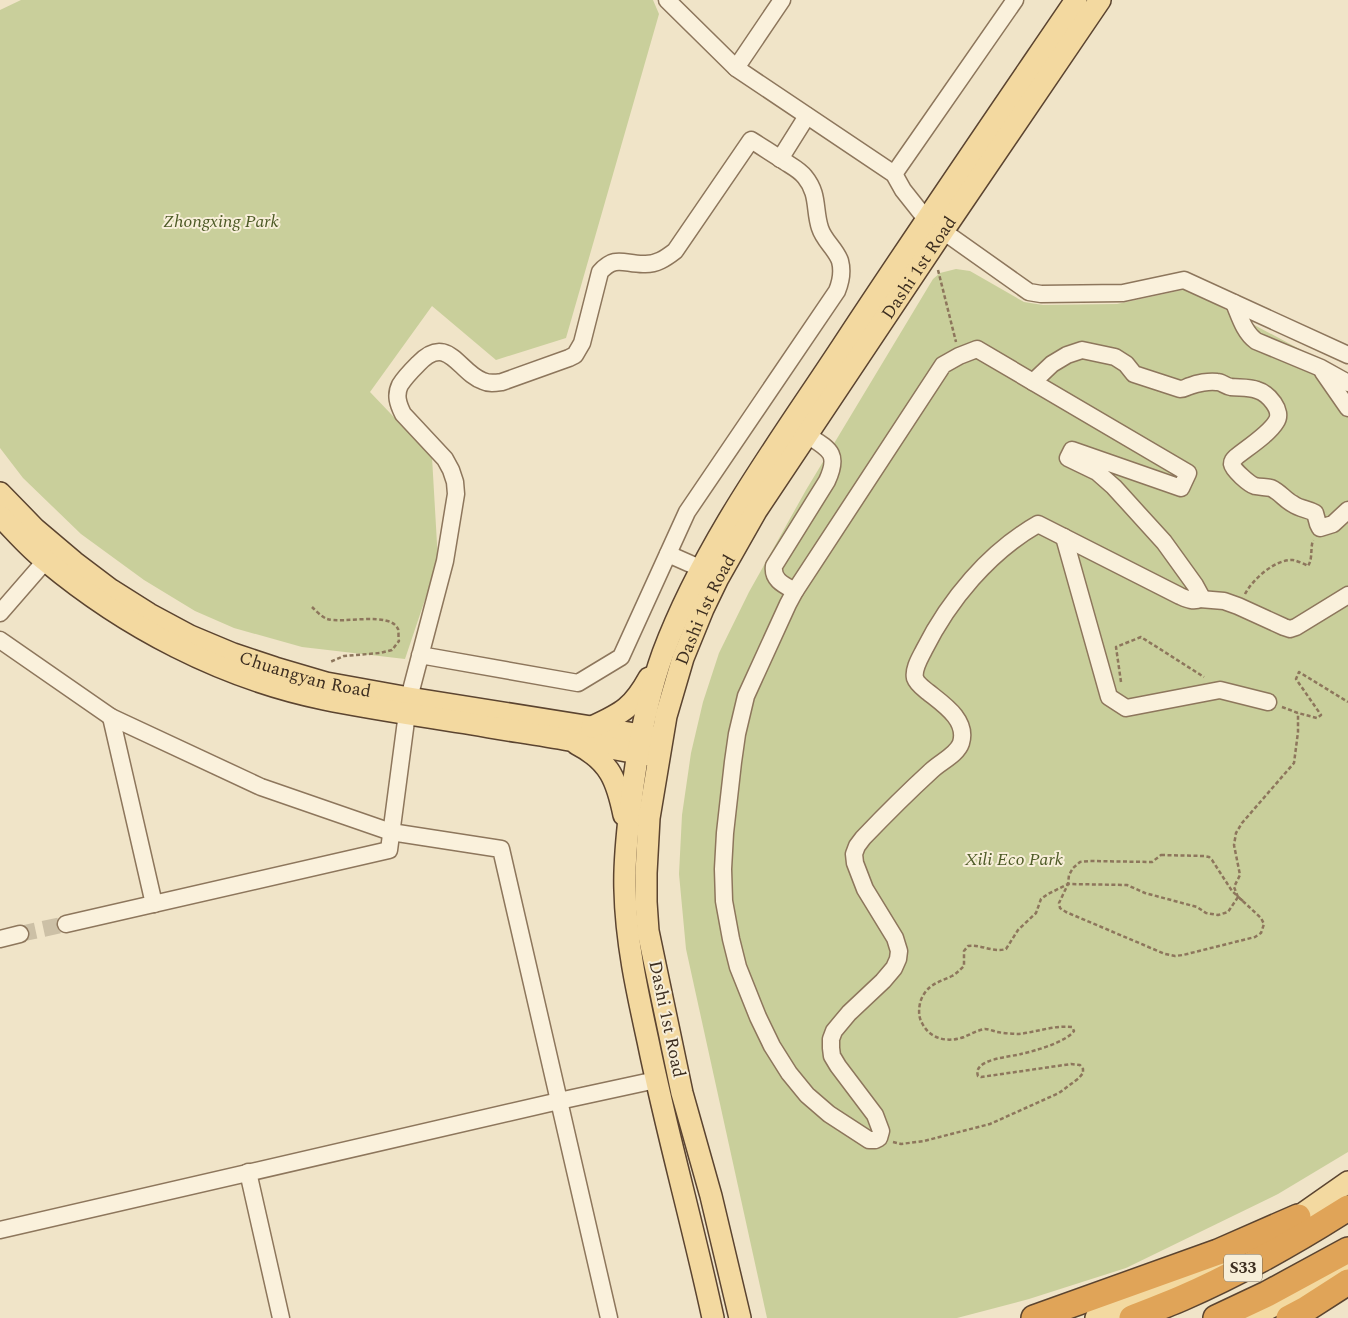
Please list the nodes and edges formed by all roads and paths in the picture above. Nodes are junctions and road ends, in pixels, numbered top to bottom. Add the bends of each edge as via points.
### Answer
1 (667, 0) edge
2 (782, 0) edge
3 (1015, 0) edge
4 (1076, 0) edge
5 (1100, 0) edge
6 (736, 68) junction
7 (807, 116) junction
8 (780, 159) junction
9 (894, 174) junction
10 (934, 232) junction
11 (1234, 303) junction
12 (1348, 355) edge
13 (959, 356) junction
14 (1321, 368) junction
15 (1033, 382) junction
16 (1348, 383) edge
17 (1348, 408) edge
18 (807, 435) junction
19 (0, 493) edge
20 (1348, 510) edge
21 (0, 516) edge
22 (1320, 528) junction
23 (1064, 537) junction
24 (51, 554) junction
25 (668, 554) junction
26 (702, 568) junction
27 (795, 591) junction
28 (1348, 595) edge
29 (1200, 599) junction
30 (1238, 606) junction
31 (312, 608) dead end
32 (0, 613) edge
33 (0, 640) edge
34 (663, 654) junction
35 (420, 656) junction
36 (330, 662) dead end
37 (1220, 690) junction
38 (1268, 702) dead end
39 (1348, 702) edge
40 (408, 706) junction
41 (1126, 708) junction
42 (111, 717) junction
43 (592, 727) junction
44 (568, 740) junction
45 (650, 745) junction
46 (628, 830) junction
47 (390, 832) junction
48 (1068, 884) junction
49 (1238, 897) junction
50 (1243, 902) junction
51 (154, 904) junction
52 (66, 924) tunnel mouth
53 (20, 934) tunnel mouth
54 (0, 939) edge
55 (656, 1080) junction
56 (559, 1100) junction
57 (879, 1138) junction
58 (248, 1172) junction
59 (1348, 1182) edge
60 (1348, 1208) edge
61 (1298, 1218) joint
62 (0, 1230) edge
63 (1348, 1250) edge
64 (1348, 1267) edge
65 (1348, 1282) edge
66 (734, 1294) junction
67 (1088, 1310) edge
68 (710, 1311) edge
69 (281, 1318) edge
70 (609, 1318) edge
71 (740, 1318) edge
72 (746, 1318) edge
73 (1034, 1318) edge
74 (1132, 1318) edge
75 (1216, 1318) edge
76 (1250, 1318) edge
77 (1289, 1318) edge

1 - 6 street
2 - 6 street
3 - 9 street
4 - 10 main road, Dashi 1st Road
5 - 10 main road, Dashi 1st Road
6 - 7 street
7 - 8 street
7 - 9 street
8 - 25 street via 804,175 813,190 820,230 840,261 841,281 688,512
8 - 35 street via 752,140 675,251 652,264 620,261 606,266 600,272 582,343 569,358 491,383 481,381 452,356 442,352 422,360 404,379 397,396 399,406 445,459 455,482 456,494 445,561
9 - 10 street
10 - 11 street via 1029,292 1123,293 1184,280
10 - 13 path
10 - 18 main road, Dashi 1st Road
10 - 26 main road, Dashi 1st Road via 746,492
11 - 12 street
11 - 14 street via 1246,331 1256,341
13 - 15 street via 978,350
13 - 27 street via 943,365
14 - 16 street
14 - 17 street
15 - 22 street via 1052,364 1082,350 1115,357 1134,374 1180,389 1217,382 1228,387 1259,390 1274,404 1279,416 1270,429 1232,461 1232,466 1254,486 1271,488 1293,504 1315,513
15 - 29 street via 1188,473 1181,488 1072,450 1068,458 1097,472 1114,487 1164,542 1200,591
18 - 27 street via 831,453 833,462 827,481 774,566 775,578
18 - 45 main road, Dashi 1st Road via 756,511 718,578 683,658 666,716
19 - 24 main road, Chuangyan Road via 34,529
20 - 22 street via 1333,524
21 - 24 main road, Chuangyan Road
22 - 30 path via 1312,541 1312,560 1308,566 1294,560 1274,565 1250,586
23 - 29 street via 1180,596
23 - 41 street via 1109,697
23 - 57 street via 1038,524 1018,536 988,563 948,609 929,639 914,676 917,683 958,720 962,740 953,754 932,770 863,838 854,854 859,875 895,938 899,951 894,968 884,981 834,1031 831,1048 838,1066 875,1115 881,1131
24 - 32 street
24 - 40 main road, Chuangyan Road via 85,591 124,618 234,673 322,699
25 - 26 street
25 - 35 street via 621,657 578,683
26 - 34 main road, Dashi 1st Road
27 - 57 street via 741,716 725,833 724,901 741,976 776,1053 807,1095 829,1114 869,1140
28 - 30 street via 1290,628
29 - 30 street
31 - 36 path via 326,618 374,619 391,622 398,629 398,641 392,650 344,656
33 - 42 street
34 - 43 main road via 632,704
34 - 45 main road, Dashi 1st Road via 646,711
35 - 40 street
37 - 38 street
37 - 41 street
37 - 41 path via 1141,636 1116,647
39 - 49 path via 1299,672 1296,679 1321,715 1317,718 1298,713 1294,763 1236,833 1234,845 1240,875 1234,888
40 - 43 main road, Chuangyan Road
40 - 44 main road, Chuangyan Road
40 - 47 street
42 - 47 street via 261,788
42 - 51 street
43 - 45 main road, Chuangyan Road
44 - 45 main road, Chuangyan Road
44 - 46 main road via 589,750 615,780
45 - 46 main road, Dashi 1st Road
45 - 66 main road, Dashi 1st Road via 648,931 682,1093
46 - 55 main road, Dashi 1st Road via 624,864 626,921
47 - 51 street via 389,850
47 - 56 street via 501,849
48 - 49 path via 1127,886 1218,915 1228,912
48 - 50 path, bridge via 1069,875 1080,862 1152,862 1161,855 1204,856 1212,860
48 - 50 path, bridge via 1060,908 1175,956 1261,933 1264,924 1261,918
48 - 57 path via 1041,899 1036,913 1018,930 1006,949 968,946 964,950 964,966 959,972 936,982 924,993 919,1006 921,1021 928,1032 939,1039 952,1040 986,1029 1018,1034 1066,1026 1074,1031 1049,1045 984,1063 977,1070 978,1076 1071,1064 1080,1065 1083,1073 1059,1094 990,1124 901,1144
49 - 50 path
51 - 52 street
53 - 54 street
55 - 56 street
55 - 68 main road, Dashi 1st Road
56 - 58 street
56 - 70 street
58 - 62 street
58 - 69 street
59 - 61 main road
60 - 74 highway, S33 via 1252,1264
61 - 67 highway
63 - 75 highway, S33
64 - 76 main road
65 - 77 highway
66 - 71 main road, Dashi 1st Road
66 - 72 main road
67 - 73 highway

